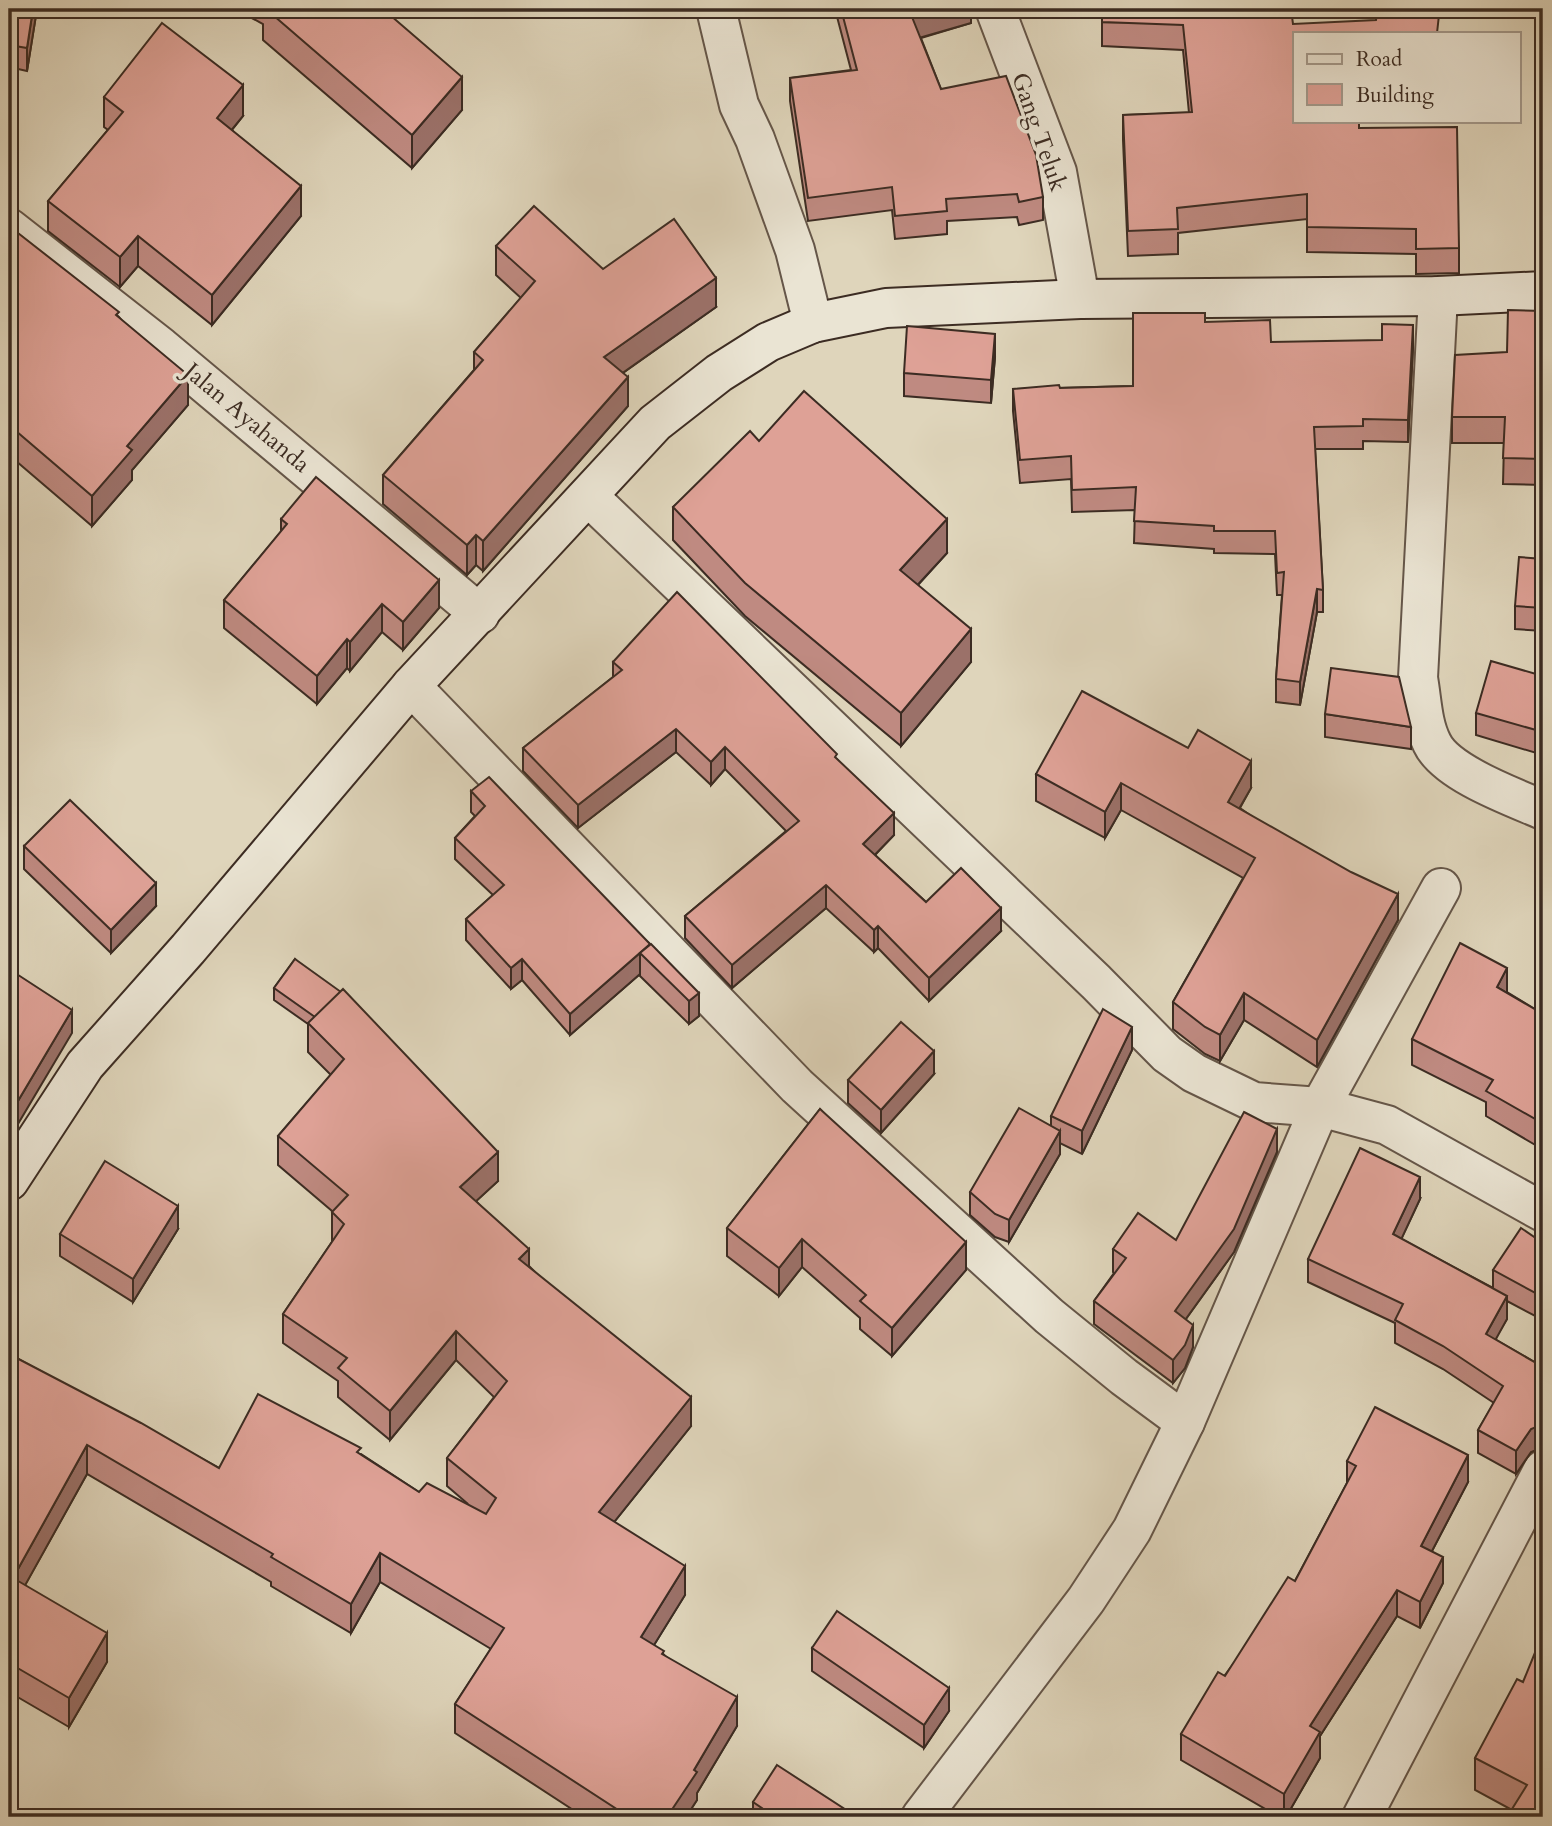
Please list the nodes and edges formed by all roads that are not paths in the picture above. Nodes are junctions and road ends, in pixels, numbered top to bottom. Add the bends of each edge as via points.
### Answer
1 (716, 9) edge
2 (995, 9) edge
3 (9, 228) edge
4 (1543, 291) edge
5 (1438, 296) junction
6 (1080, 299) junction
7 (813, 323) junction
8 (589, 497) junction
9 (480, 614) junction
10 (411, 686) junction
11 (1543, 810) edge
12 (1441, 888) dead end
13 (1320, 1107) junction
14 (9, 1181) edge
15 (1543, 1212) edge
16 (1185, 1422) junction
17 (1543, 1470) edge
18 (921, 1817) edge
19 (1362, 1817) edge

1 - 7 street via 739,104 794,250
2 - 6 street, Gang Teluk via 1058,172
3 - 9 street, Jalan Ayahanda via 161,347
4 - 5 street
5 - 6 street
5 - 11 street via 1418,678 1426,729 1446,761
6 - 7 street via 886,308
7 - 8 street via 768,342 719,373 655,423
8 - 9 street
8 - 13 street via 1077,962 1167,1054 1194,1073 1254,1101
9 - 10 street
10 - 14 street via 85,1065
10 - 16 street via 797,1086 1049,1316
12 - 13 street
13 - 15 street via 1387,1125
13 - 16 street
16 - 18 street via 1132,1530 1086,1600
17 - 19 street

